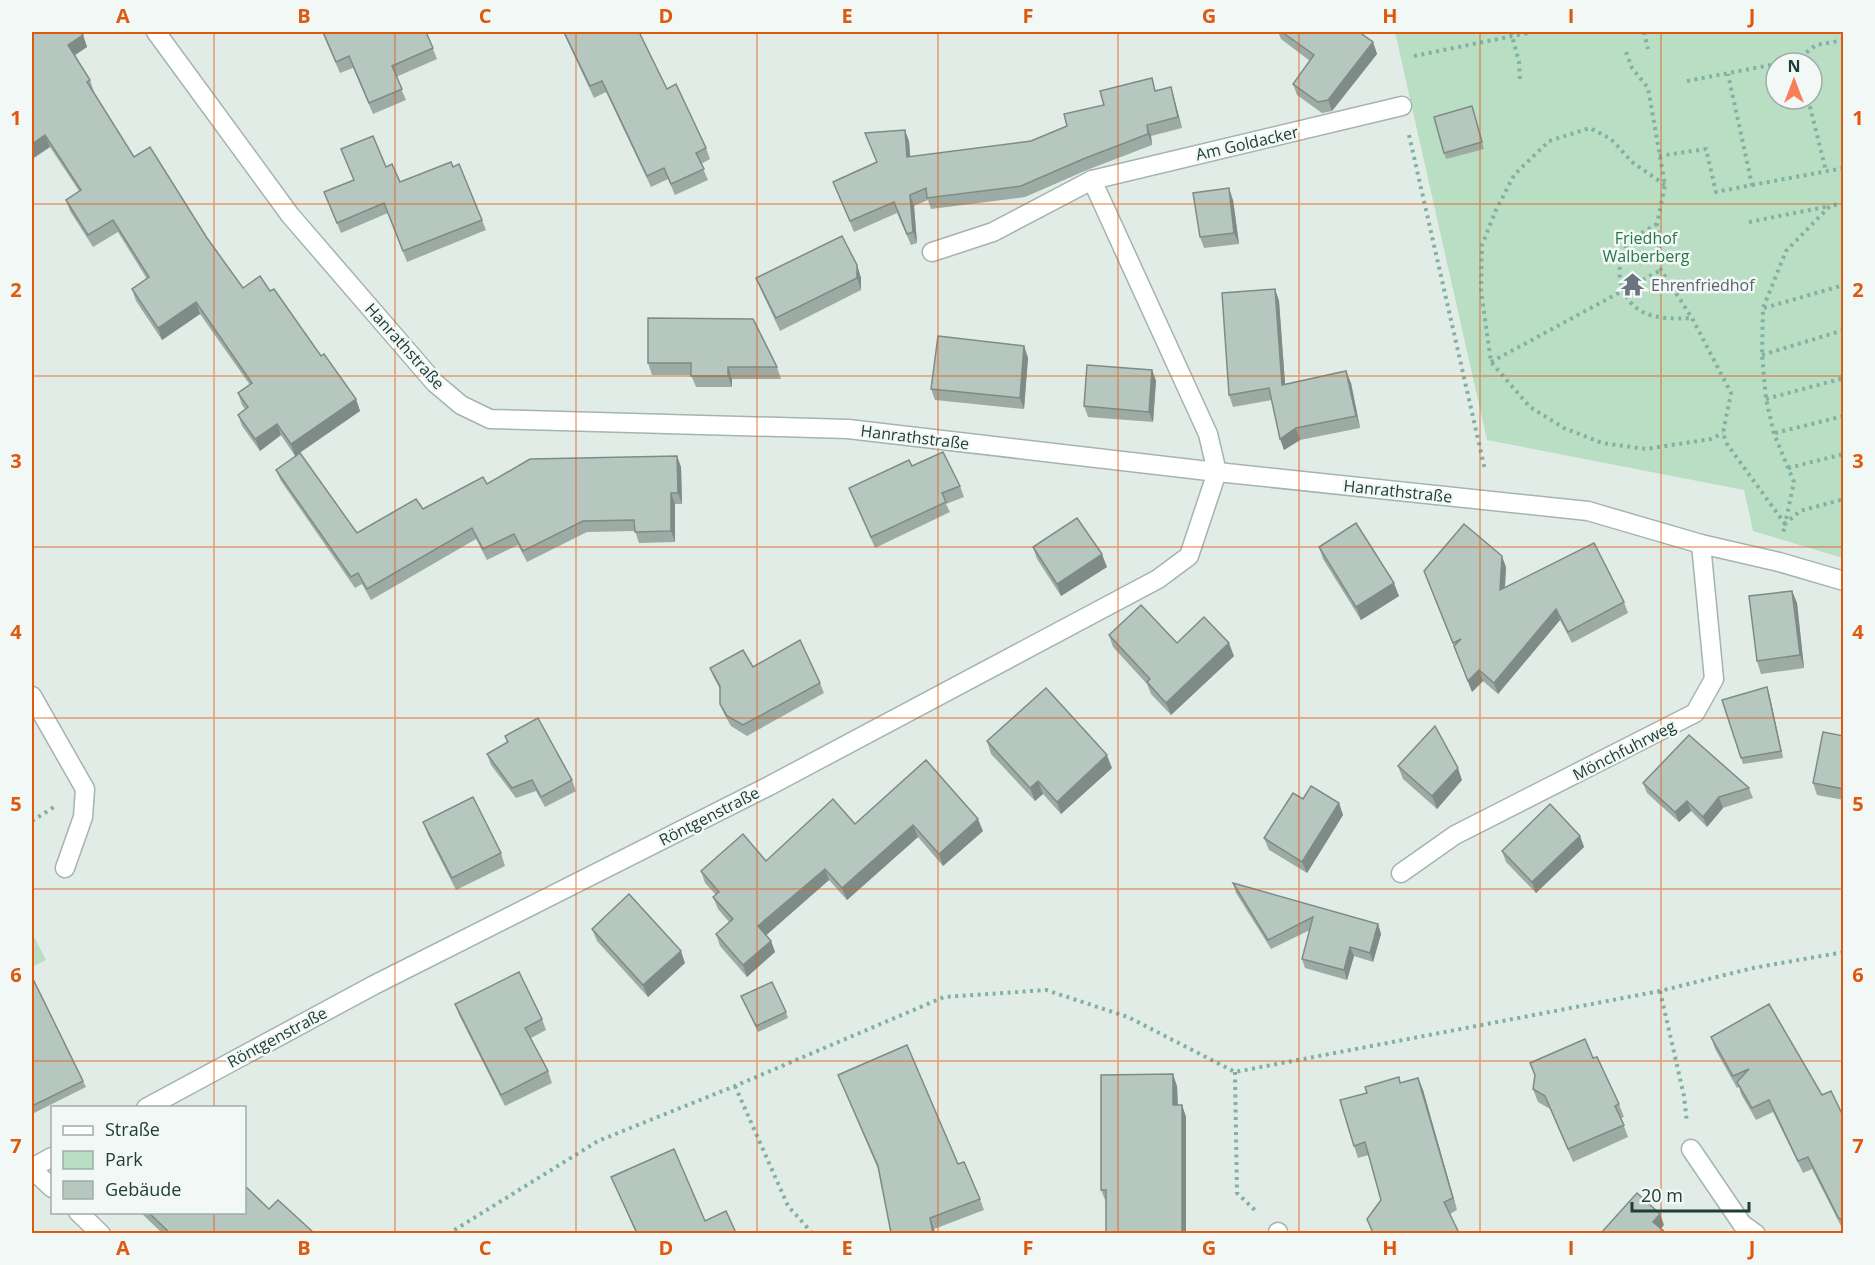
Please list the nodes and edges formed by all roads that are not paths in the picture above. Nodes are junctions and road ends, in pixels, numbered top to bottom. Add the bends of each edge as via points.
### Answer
1 (156, 32) edge
2 (1402, 106) road end
3 (1092, 180) junction
4 (932, 252) dead end
5 (1217, 472) junction
6 (1701, 544) junction
7 (1844, 581) edge
8 (32, 696) edge
9 (65, 868) dead end
10 (1401, 873) dead end
11 (148, 1106) edge
12 (1691, 1149) road end
13 (51, 1158) edge
14 (32, 1168) edge
15 (51, 1187) edge
16 (80, 1214) edge
17 (100, 1233) edge
18 (1756, 1233) edge

1 - 5 street, Hanrathstraße via 290,214 435,383 461,405 490,419 848,429
2 - 3 street, Am Goldacker
3 - 4 street, Am Goldacker via 993,232
3 - 5 street via 1208,434
5 - 6 street, Hanrathstraße via 1588,511
5 - 11 street, Röntgenstraße via 1189,556 1158,579 769,786 374,985
6 - 7 street, Hanrathstraße
6 - 10 street, Mönchfuhrweg via 1714,679 1695,713 1455,836
8 - 9 street via 85,789 83,817
12 - 18 street via 1742,1224
13 - 14 street
14 - 15 street
16 - 17 street

